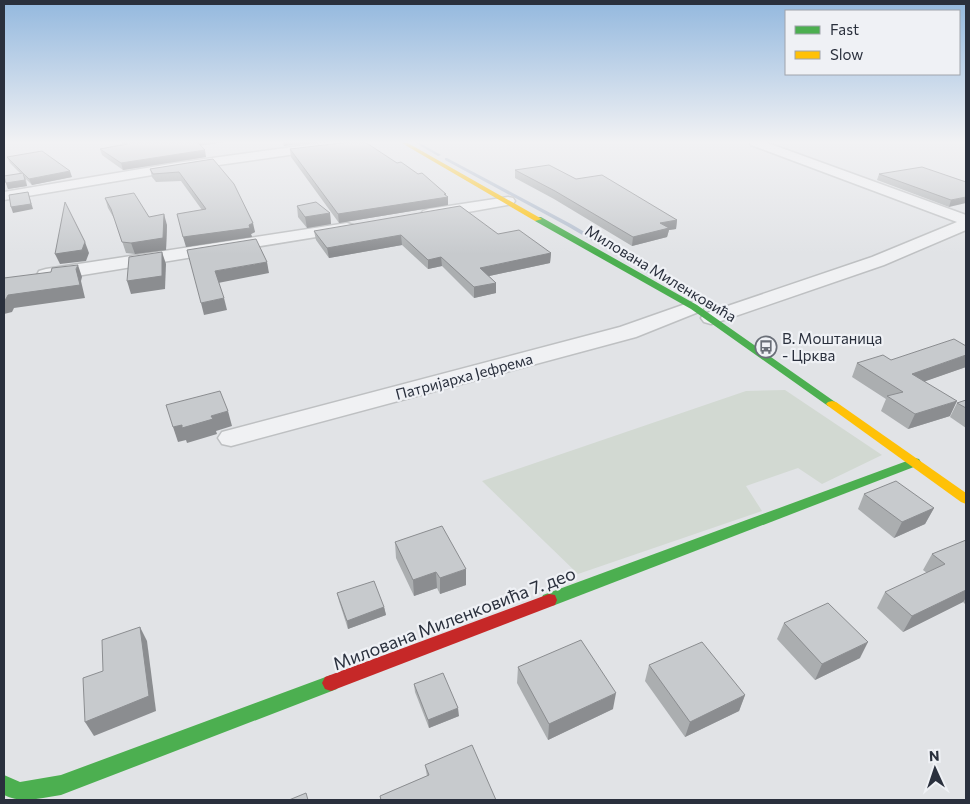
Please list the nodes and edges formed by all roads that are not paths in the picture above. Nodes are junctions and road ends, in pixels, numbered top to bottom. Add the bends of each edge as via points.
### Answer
1 (92, 180) edge
2 (470, 180) edge
3 (854, 180) edge
4 (4, 196) edge
5 (508, 201) junction
6 (410, 217) edge
7 (966, 222) edge
8 (362, 225) edge
9 (41, 275) edge
10 (702, 313) junction
11 (232, 438) dead end
12 (915, 462) junction
13 (966, 500) edge
14 (4, 784) edge

1 - 4 street
2 - 5 street, Милована Миленковића
3 - 7 street
5 - 6 street
5 - 10 street, Милована Миленковића
7 - 10 street, Патријарха Јефрема via 878,261
8 - 9 street
10 - 11 street, Патријарха Јефрема
10 - 12 street, Милована Миленковића
12 - 13 street, Милована Миленковића
12 - 14 street, Милована Миленковића 7. део via 60,786 19,792

